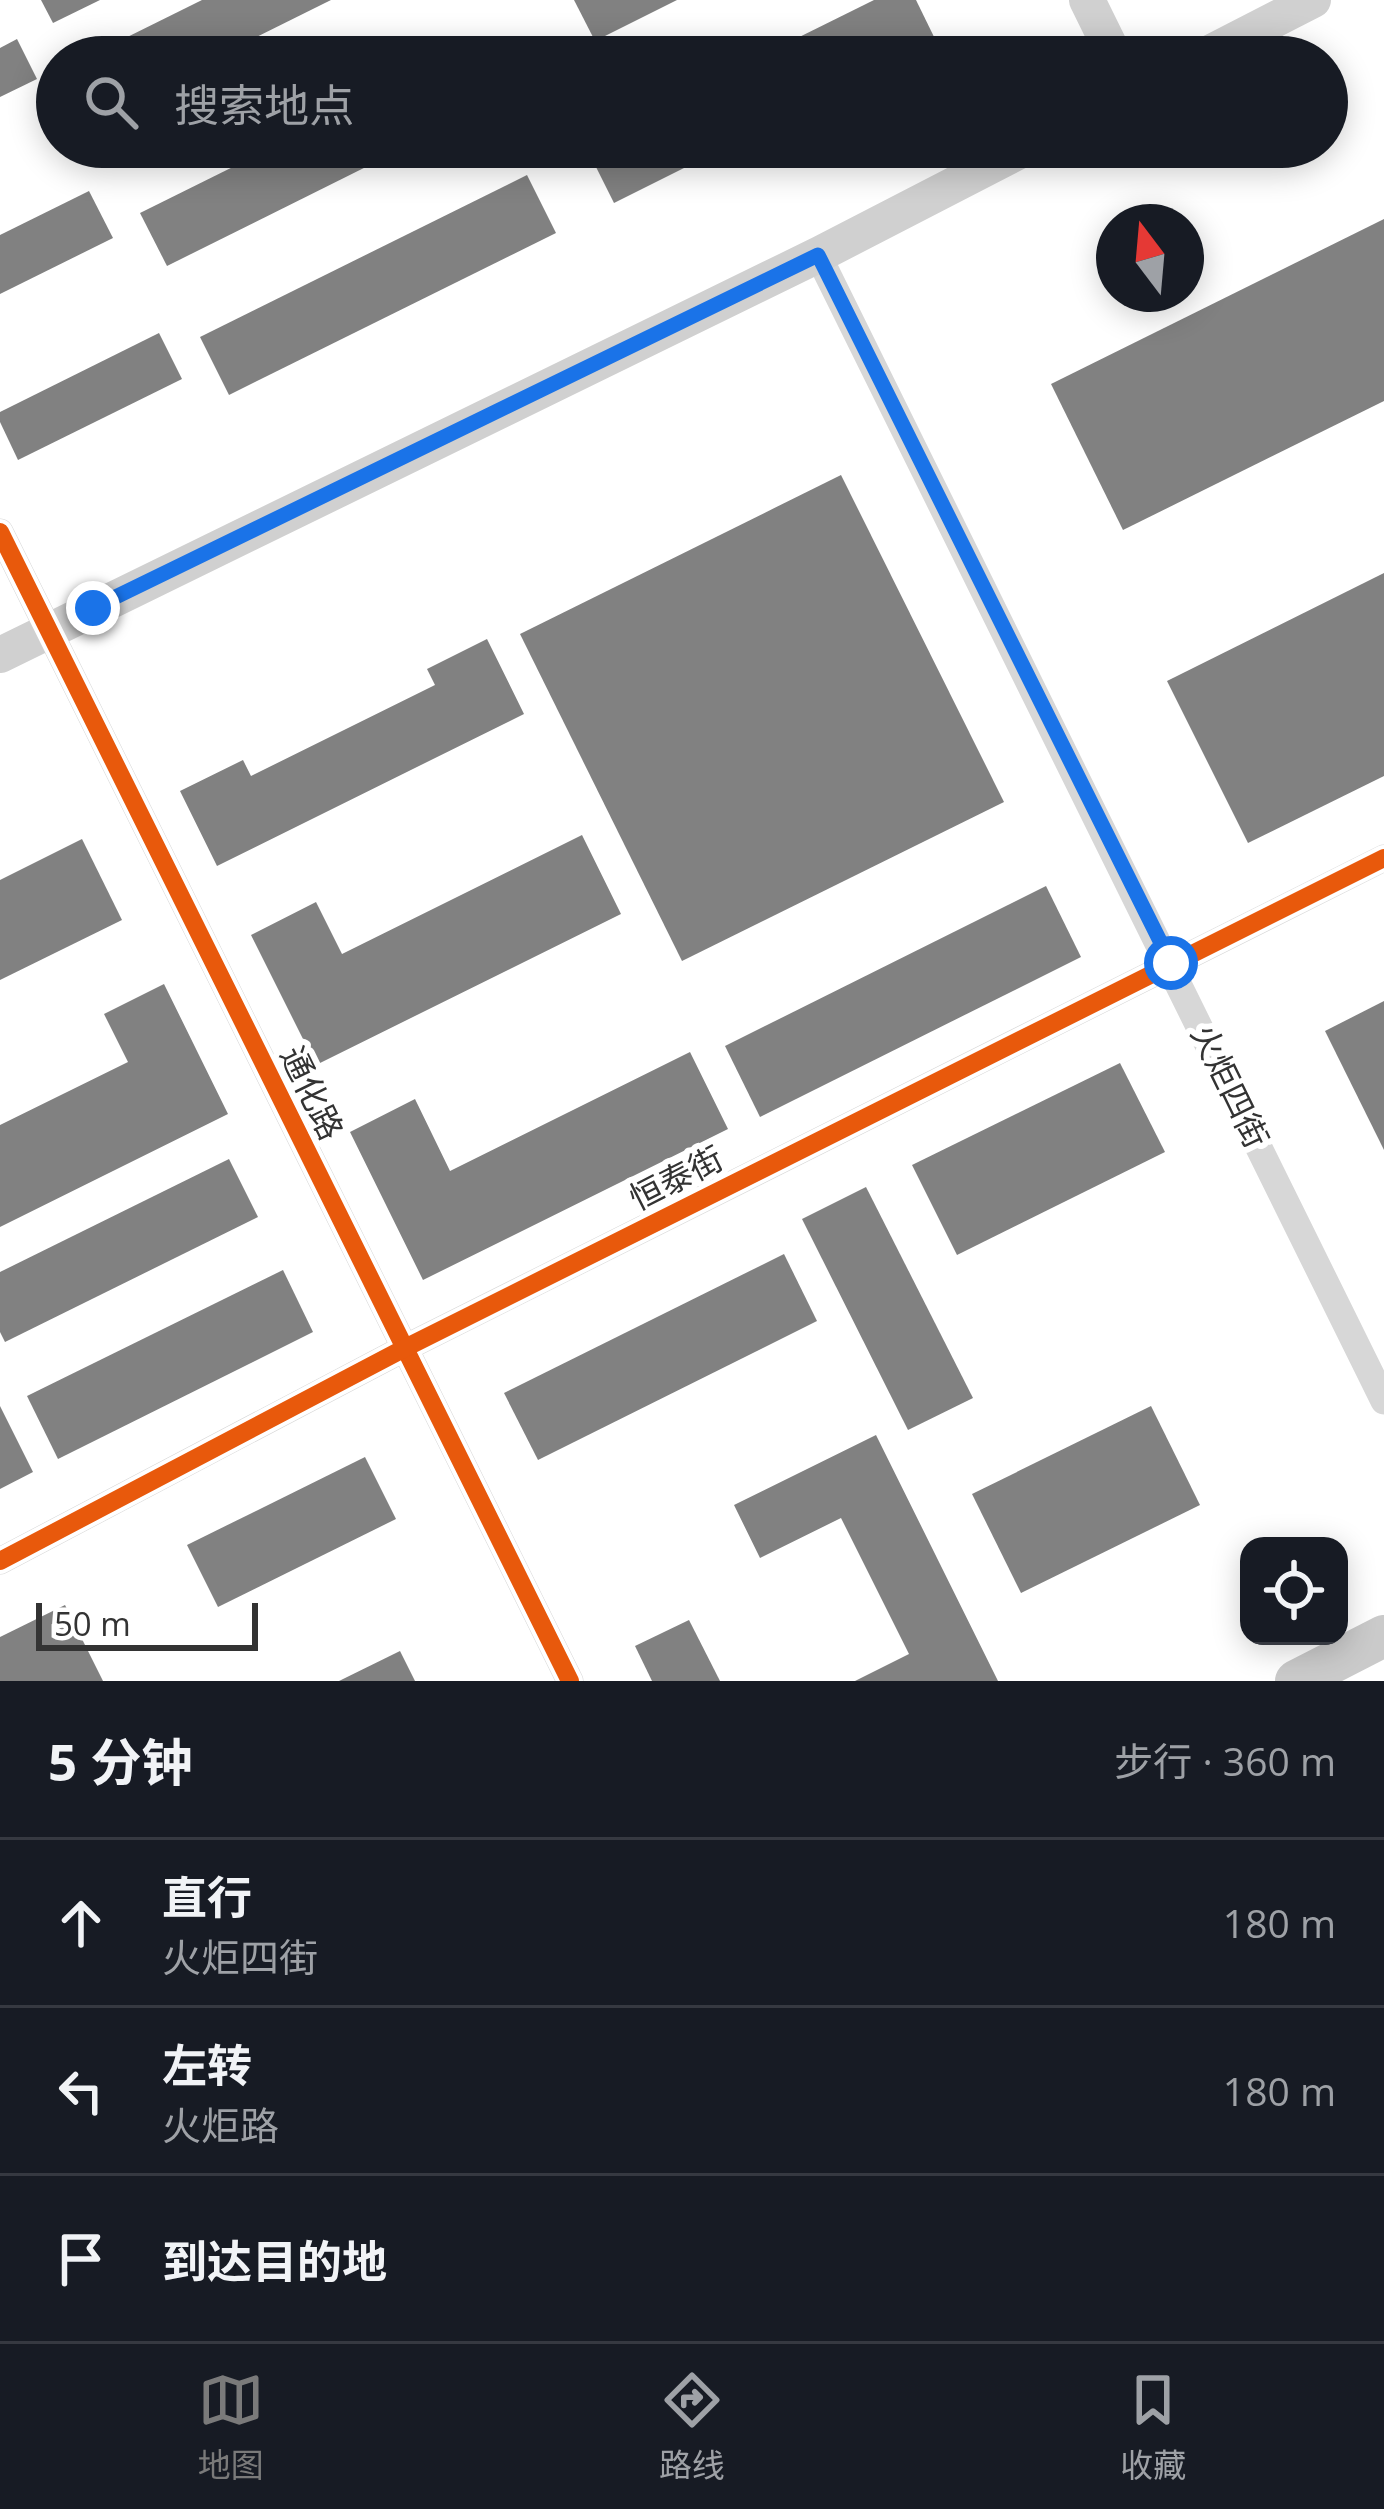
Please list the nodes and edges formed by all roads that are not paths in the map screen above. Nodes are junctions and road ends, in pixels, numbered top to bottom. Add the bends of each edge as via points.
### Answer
1 (1087, 0) edge
2 (1313, 0) edge
3 (1105, 36) edge
4 (1243, 36) edge
5 (986, 168) edge
6 (818, 255) junction
7 (0, 532) edge
8 (50, 629) junction
9 (0, 655) edge
10 (1384, 858) edge
11 (1171, 963) junction
12 (405, 1348) junction
13 (1384, 1401) edge
14 (0, 1561) edge
15 (1384, 1636) edge
16 (570, 1681) edge
17 (1296, 1681) edge

1 - 3 main road
2 - 4 main road
5 - 6 main road
6 - 8 main road
6 - 11 street, 火炬四街
7 - 8 street, 通化路
8 - 9 main road
8 - 12 street, 通化路
10 - 11 street, 恒泰街
11 - 12 street, 恒泰街
11 - 13 street, 火炬四街
12 - 14 street, 恒泰街
12 - 16 street, 通化路
15 - 17 main road

